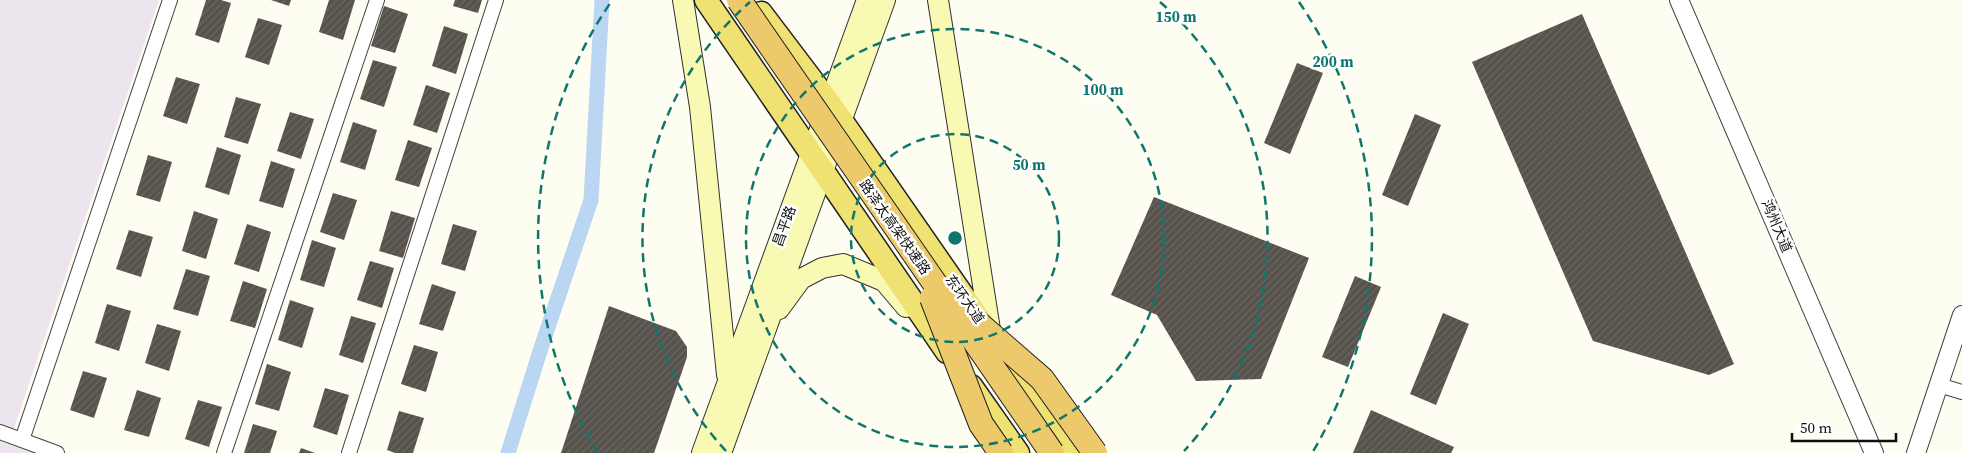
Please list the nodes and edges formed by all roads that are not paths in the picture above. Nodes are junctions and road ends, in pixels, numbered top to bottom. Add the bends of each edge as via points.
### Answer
1 (170, 0) edge
2 (376, 0) edge
3 (496, 0) edge
4 (683, 0) edge
5 (706, 0) edge
6 (726, 0) edge
7 (739, 0) edge
8 (751, 0) edge
9 (867, 0) edge
10 (885, 0) edge
11 (938, 0) edge
12 (1679, 0) edge
13 (836, 114) junction
14 (817, 161) junction
15 (935, 293) junction
16 (1962, 315) edge
17 (764, 329) junction
18 (991, 336) junction
19 (957, 366) junction
20 (728, 380) junction
21 (1939, 385) junction
22 (1962, 392) edge
23 (0, 432) edge
24 (22, 440) junction
25 (58, 453) edge
26 (224, 453) edge
27 (349, 453) edge
28 (702, 453) edge
29 (721, 453) edge
30 (1001, 453) edge
31 (1018, 453) edge
32 (1039, 453) edge
33 (1052, 453) edge
34 (1072, 453) edge
35 (1096, 453) edge
36 (1874, 453) edge
37 (1916, 453) edge

1 - 24 street
2 - 26 street
3 - 27 street
4 - 20 main road via 700,107
5 - 14 main road
6 - 15 highway, 路泽太高架快速路
7 - 15 highway, 路泽太高架快速路, bridge
8 - 13 main road, 东环大道
9 - 13 main road, 昌平路
10 - 13 main road, 昌平路
11 - 18 main road
12 - 36 street, 鸿州大道
13 - 14 main road, 昌平路
13 - 18 main road, 东环大道
14 - 17 main road, 昌平路
14 - 19 main road
14 - 20 main road, 昌平路
15 - 30 highway, bridge via 981,424
15 - 32 highway, 路泽太高架快速路, bridge
15 - 33 highway, 路泽太高架快速路, bridge
15 - 35 highway, bridge via 1042,379
16 - 21 street
17 - 19 main road via 801,279 822,268 843,264 884,281
17 - 29 main road, 昌平路
18 - 34 main road, 东环大道
19 - 31 main road
20 - 28 main road, 昌平路
21 - 22 street
21 - 37 street
23 - 24 street
24 - 25 street

